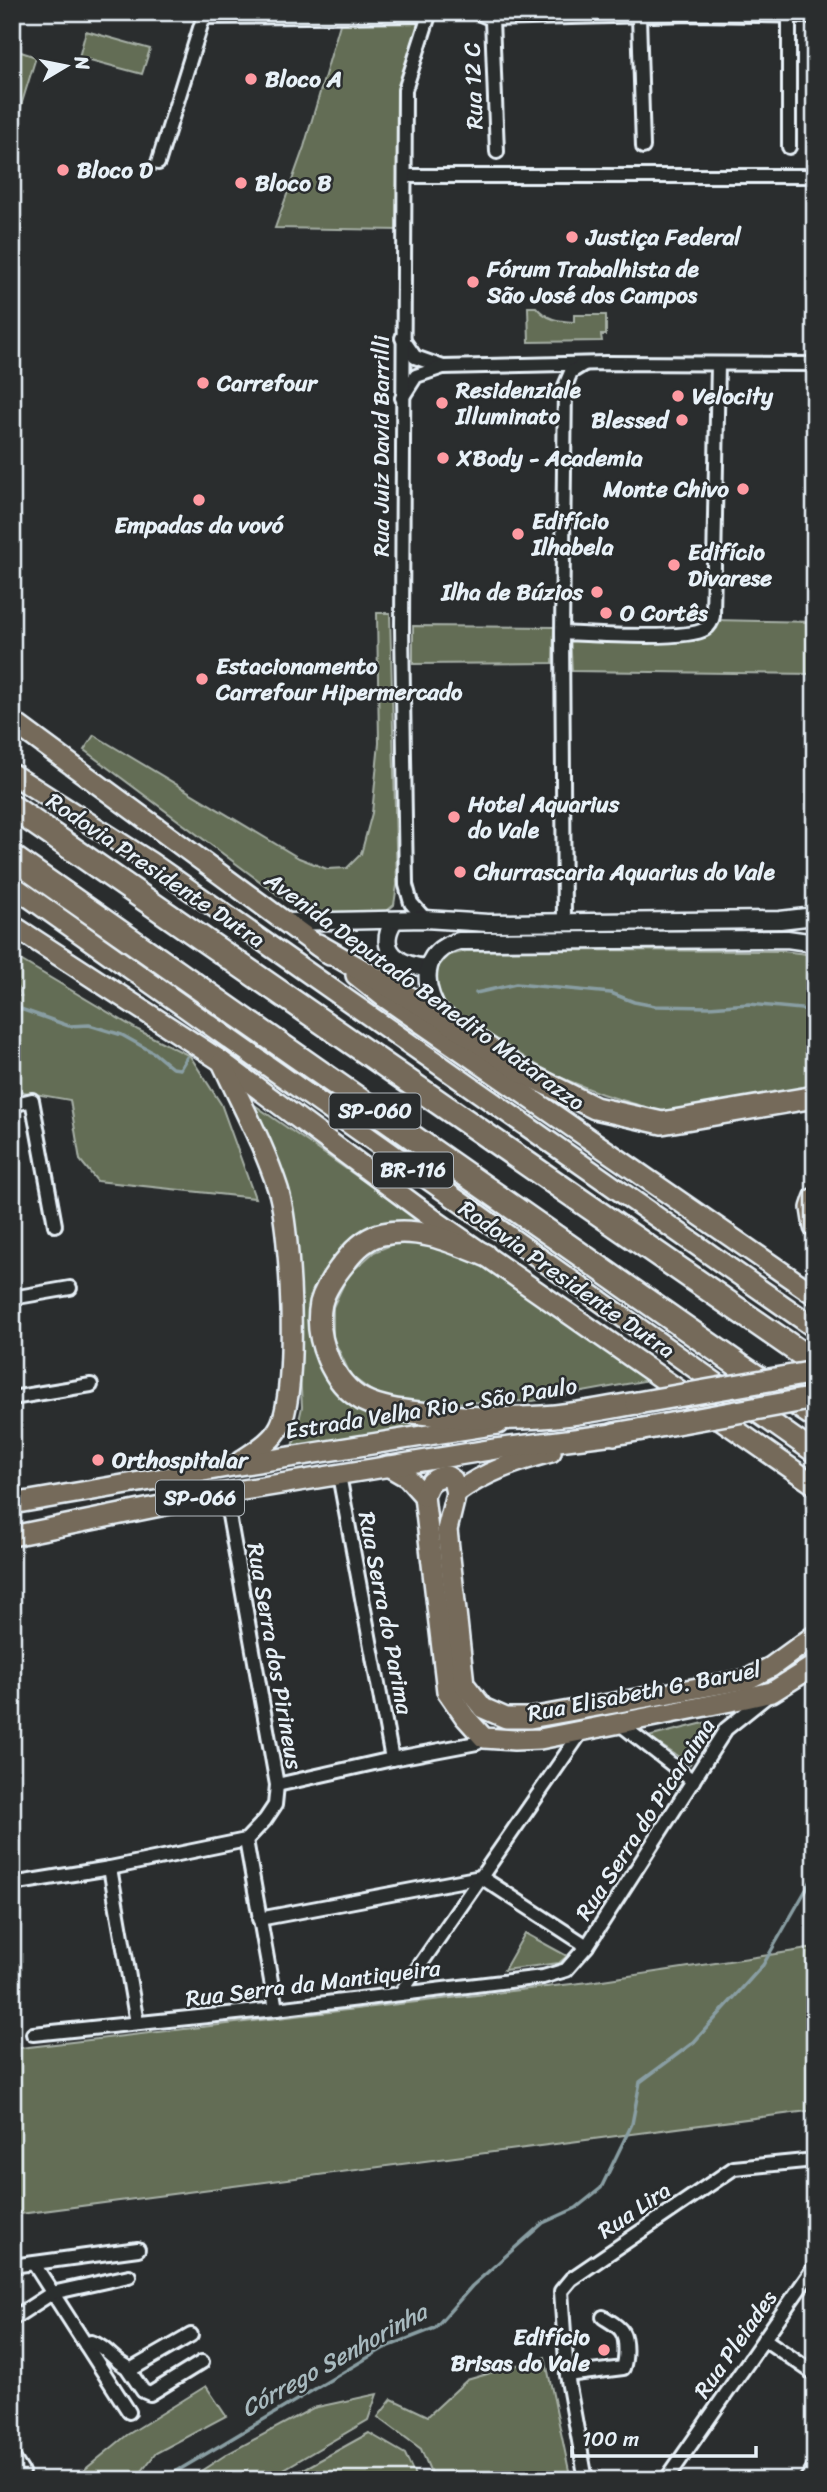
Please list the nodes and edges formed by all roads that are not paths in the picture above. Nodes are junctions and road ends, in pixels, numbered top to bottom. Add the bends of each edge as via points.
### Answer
1 (476, 12) edge
2 (694, 13) edge
3 (430, 14) edge
4 (204, 15) edge
5 (639, 16) junction
6 (789, 16) junction
7 (815, 16) edge
8 (492, 19) junction
9 (643, 147) dead end
10 (789, 147) dead end
11 (497, 152) dead end
12 (158, 163) dead end
13 (405, 176) junction
14 (815, 176) edge
15 (402, 338) junction
16 (584, 364) junction
17 (718, 364) junction
18 (815, 364) edge
19 (443, 367) junction
20 (402, 399) junction
21 (562, 633) junction
22 (12, 721) edge
23 (12, 760) edge
24 (12, 774) edge
25 (12, 807) edge
26 (12, 857) edge
27 (150, 862) junction
28 (12, 885) edge
29 (815, 916) edge
30 (425, 919) junction
31 (394, 921) junction
32 (287, 922) junction
33 (564, 922) junction
34 (12, 925) edge
35 (815, 943) edge
36 (318, 945) junction
37 (428, 968) junction
38 (441, 1016) junction
39 (221, 1061) junction
40 (815, 1097) edge
41 (12, 1105) edge
42 (815, 1199) edge
43 (55, 1224) dead end
44 (815, 1227) edge
45 (485, 1255) junction
46 (69, 1288) dead end
47 (815, 1295) edge
48 (12, 1298) edge
49 (815, 1328) edge
50 (815, 1363) edge
51 (815, 1372) edge
52 (91, 1385) dead end
53 (12, 1398) edge
54 (815, 1398) edge
55 (815, 1416) edge
56 (543, 1417) junction
57 (614, 1434) junction
58 (815, 1453) edge
59 (233, 1466) junction
60 (388, 1466) junction
61 (339, 1475) junction
62 (815, 1485) edge
63 (225, 1493) junction
64 (456, 1493) junction
65 (424, 1496) junction
66 (12, 1504) edge
67 (12, 1536) edge
68 (815, 1635) edge
69 (815, 1665) edge
70 (772, 1692) junction
71 (620, 1724) junction
72 (582, 1731) junction
73 (477, 1743) dead end
74 (392, 1759) junction
75 (693, 1781) junction
76 (277, 1785) junction
77 (246, 1840) junction
78 (110, 1868) junction
79 (481, 1877) junction
80 (12, 1884) edge
81 (259, 1919) junction
82 (587, 1946) junction
83 (400, 1994) junction
84 (276, 2009) junction
85 (137, 2023) junction
86 (33, 2034) dead end
87 (815, 2160) edge
88 (138, 2249) dead end
89 (34, 2264) junction
90 (12, 2266) edge
91 (815, 2266) edge
92 (129, 2276) dead end
93 (52, 2292) junction
94 (603, 2317) dead end
95 (12, 2319) edge
96 (191, 2336) dead end
97 (764, 2340) junction
98 (86, 2345) junction
99 (202, 2361) dead end
100 (128, 2369) junction
101 (815, 2374) edge
102 (567, 2375) junction
103 (129, 2412) dead end
104 (12, 2456) edge
105 (815, 2466) edge
106 (22, 2472) dead end
107 (586, 2480) edge
108 (666, 2480) edge
109 (806, 2480) edge

1 - 8 street
2 - 5 street
2 - 6 street
3 - 4 street
3 - 13 street, Rua Juiz David Barrilli via 405,90
4 - 12 street
5 - 8 street
5 - 9 street
6 - 7 street
6 - 10 street
8 - 11 street, Rua 12 C
13 - 14 street
13 - 15 street, Rua Juiz David Barrilli
15 - 19 street via 415,357
15 - 20 street, Rua Juiz David Barrilli
16 - 17 street
16 - 19 street
16 - 21 street via 571,372 565,386
17 - 18 street
17 - 21 street via 713,616 709,625 699,632 679,634
19 - 20 street via 416,376
20 - 30 street, Rua Juiz David Barrilli via 407,885 411,903
21 - 33 street
22 - 32 main road, Avenida Deputado Benedito Matarazzo
23 - 27 main road
24 - 27 main road, Rodovia Presidente Dutra
25 - 50 highway, Rodovia Presidente Dutra / SP-060
26 - 55 highway, Rodovia Presidente Dutra / SP-060
27 - 49 main road, Rodovia Presidente Dutra
28 - 58 main road, Rodovia Presidente Dutra / BR-116
29 - 33 street
30 - 31 street
30 - 33 street
31 - 32 street
31 - 37 street via 387,938 393,954 405,964
32 - 36 main road, Avenida Deputado Benedito Matarazzo
34 - 39 main road
35 - 37 street via 787,939 459,942 436,952
36 - 38 highway
36 - 47 main road, Avenida Deputado Benedito Matarazzo via 384,997
37 - 38 street via 430,992
38 - 40 highway via 523,1072 595,1108 662,1122
39 - 45 main road
39 - 59 main road via 269,1162 285,1213 289,1249 289,1377 284,1415 272,1438
41 - 43 street via 32,1100
42 - 44 highway
45 - 56 highway via 405,1231 373,1237 359,1246 321,1303 321,1335 331,1366 349,1390 377,1406 441,1416
45 - 62 main road
46 - 48 street
51 - 56 highway, Estrada Velha Rio - São Paulo / SP-066, bridge
52 - 53 street
54 - 57 highway, SP-066, bridge
56 - 59 main road, Estrada Velha Rio - São Paulo / SP-066
57 - 60 main road, SP-066
57 - 64 main road via 513,1463
59 - 66 main road, SP-066
60 - 61 main road, SP-066
60 - 65 main road via 407,1477
61 - 63 main road, SP-066
61 - 74 street, Rua Serra do Parima
63 - 67 main road, SP-066
63 - 76 street, Rua Serra dos Pirineus
64 - 65 main road via 453,1480 439,1476
64 - 68 main road, Rua Elisabeth G. Baruel via 447,1530 464,1684 483,1708 506,1718 530,1718 748,1679
65 - 72 main road, Rua Elisabeth G. Baruel via 447,1690 465,1717 484,1738 514,1741
69 - 70 main road, Rua Elisabeth G. Baruel
70 - 71 main road, Rua Elisabeth G. Baruel
70 - 75 street, Rua Serra do Picaraima via 726,1729
71 - 72 main road, Rua Elisabeth G. Baruel
71 - 75 street
72 - 79 street
73 - 74 street
74 - 76 street
75 - 82 street, Rua Serra do Picaraima
76 - 77 street via 275,1805
77 - 78 street
77 - 81 street
78 - 80 street
78 - 85 street
79 - 81 street
79 - 82 street
79 - 83 street
81 - 84 street
82 - 83 street, Rua Serra da Mantiqueira via 566,1970 543,1977
83 - 84 street, Rua Serra da Mantiqueira
84 - 85 street, Rua Serra da Mantiqueira
85 - 86 street, Rua Serra da Mantiqueira
87 - 102 street, Rua Lira via 734,2168 570,2279 561,2291
88 - 89 street
89 - 90 street
89 - 93 street
91 - 97 street, Rua Pleiades
92 - 93 street
93 - 95 street
93 - 98 street
94 - 102 street via 623,2334 623,2368
96 - 100 street via 138,2368
97 - 101 street
97 - 108 street, Rua Pleiades
98 - 100 street via 100,2345
98 - 103 street
99 - 100 street via 150,2394
102 - 107 street
104 - 106 street
105 - 109 street

